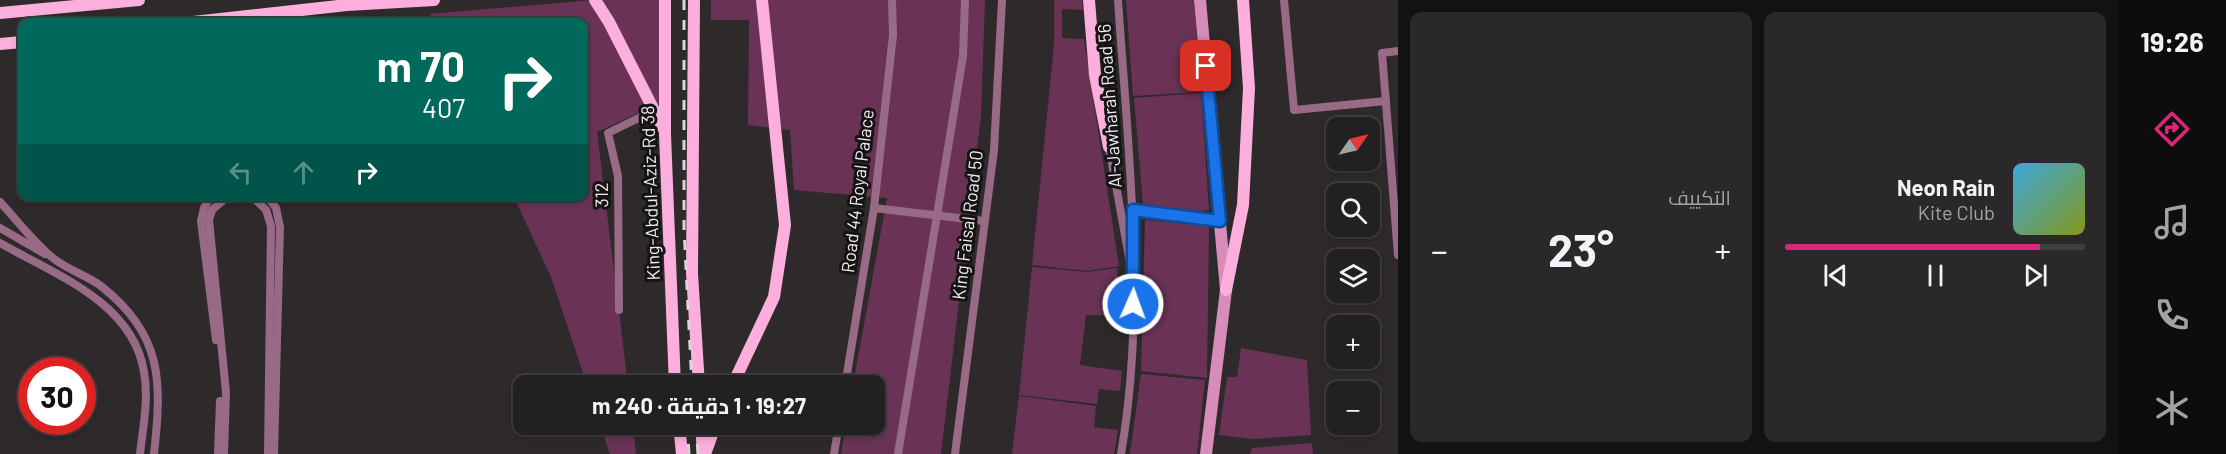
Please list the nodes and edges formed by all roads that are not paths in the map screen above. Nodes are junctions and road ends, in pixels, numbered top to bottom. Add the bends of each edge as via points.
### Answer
1 (139, 0) edge
2 (434, 0) edge
3 (596, 0) edge
4 (665, 0) edge
5 (694, 0) edge
6 (762, 0) edge
7 (892, 0) edge
8 (965, 0) edge
9 (1002, 0) edge
10 (1089, 0) edge
11 (1118, 0) edge
12 (1200, 0) edge
13 (1284, 0) edge
14 (1243, 5) edge
15 (0, 14) edge
16 (229, 18) edge
17 (18, 42) edge
18 (0, 44) edge
19 (1398, 51) edge
20 (1386, 101) junction
21 (655, 110) junction
22 (665, 134) junction
23 (1109, 147) joint
24 (208, 201) edge
25 (222, 201) edge
26 (257, 201) edge
27 (271, 201) edge
28 (0, 202) edge
29 (874, 208) junction
30 (1133, 210) junction
31 (938, 216) junction
32 (984, 220) junction
33 (1220, 221) junction
34 (0, 228) edge
35 (0, 243) edge
36 (1398, 255) edge
37 (56, 261) junction
38 (1134, 281) junction
39 (1226, 290) junction
40 (619, 310) dead end
41 (675, 375) edge
42 (698, 375) edge
43 (737, 375) edge
44 (847, 375) edge
45 (680, 435) edge
46 (702, 435) edge
47 (712, 435) edge
48 (837, 435) edge
49 (140, 454) edge
50 (154, 454) edge
51 (218, 454) edge
52 (224, 454) edge
53 (268, 454) edge
54 (274, 454) edge
55 (682, 454) edge
56 (704, 454) edge
57 (834, 454) edge
58 (898, 454) edge
59 (955, 454) edge
60 (1121, 454) edge
61 (1206, 454) edge

1 - 15 main road
2 - 16 main road
3 - 21 main road
4 - 22 main road, King-Abdul-Aziz-Rd 38
5 - 42 main road via 692,273
6 - 43 main road via 785,225 774,297
7 - 29 street, Road 44 Royal Palace via 893,35
8 - 31 street via 963,56
9 - 32 street, King Faisal Road 50 via 994,150
10 - 23 main road via 1095,75
11 - 30 street, Al-Jawharah Road 56
12 - 33 main road
13 - 20 street via 1294,110
14 - 39 main road via 1249,88 1244,205
17 - 18 main road
19 - 20 street via 1382,53
20 - 36 street
21 - 22 main road
21 - 40 street, 312 via 608,133 618,176
22 - 41 main road, King-Abdul-Aziz-Rd 38
23 - 38 street, Al-Jawharah Road 56
24 - 51 street via 201,221 219,362
25 - 52 street via 212,210 209,220 226,392
26 - 53 street via 266,210 271,226
27 - 54 street via 280,227
28 - 37 street
29 - 31 street
29 - 44 street, Road 44 Royal Palace
30 - 33 street
30 - 38 street, Al-Jawharah Road 56
31 - 32 street
31 - 58 street
32 - 59 street, King Faisal Road 50
33 - 39 main road
34 - 37 street
35 - 49 street via 87,293 126,328 144,372 146,395
37 - 50 street via 99,285 132,315 148,341 159,389
38 - 60 street, Al-Jawharah Road 56 via 1128,418
39 - 61 main road
45 - 55 main road
46 - 56 main road
47 - 56 main road
48 - 57 street

